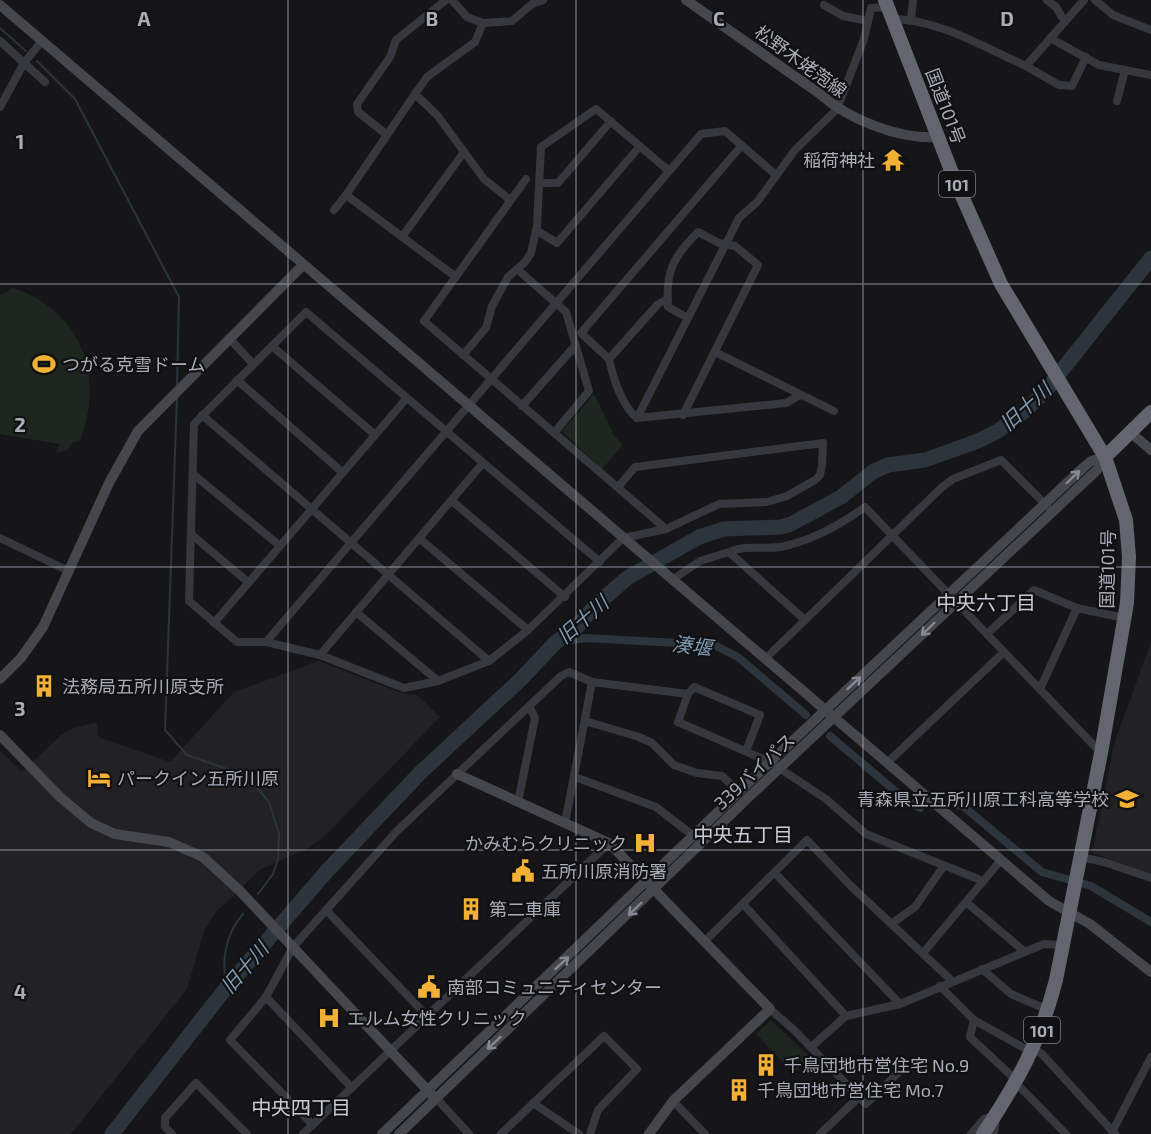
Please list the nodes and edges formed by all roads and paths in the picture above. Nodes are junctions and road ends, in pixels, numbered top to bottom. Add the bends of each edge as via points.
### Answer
1 (446, 0) edge
2 (452, 0) edge
3 (543, 0) edge
4 (686, 0) edge
5 (913, 0) edge
6 (1047, 0) edge
7 (1084, 0) edge
8 (1095, 0) edge
9 (0, 5) edge
10 (824, 5) dead end
11 (889, 9) edge
12 (911, 19) junction
13 (868, 21) junction
14 (1065, 22) junction
15 (483, 23) junction
16 (1151, 30) edge
17 (1050, 38) junction
18 (0, 41) edge
19 (42, 42) junction
20 (1086, 57) junction
21 (24, 63) junction
22 (1026, 66) junction
23 (1125, 70) junction
24 (1151, 75) edge
25 (45, 82) dead end
26 (415, 94) junction
27 (1117, 101) dead end
28 (0, 107) edge
29 (837, 109) junction
30 (610, 122) junction
31 (386, 134) junction
32 (940, 137) junction
33 (742, 145) junction
34 (640, 146) junction
35 (464, 152) junction
36 (669, 171) junction
37 (776, 175) junction
38 (526, 179) dead end
39 (540, 183) junction
40 (346, 195) junction
41 (510, 200) junction
42 (334, 210) dead end
43 (536, 230) junction
44 (402, 237) junction
45 (725, 245) junction
46 (303, 265) junction
47 (517, 269) junction
48 (456, 277) junction
49 (668, 299) junction
50 (556, 304) junction
51 (688, 318) junction
52 (230, 338) junction
53 (272, 346) junction
54 (575, 346) junction
55 (715, 351) junction
56 (463, 355) junction
57 (609, 359) junction
58 (253, 364) junction
59 (491, 379) junction
60 (237, 380) junction
61 (801, 395) junction
62 (406, 399) junction
63 (468, 406) junction
64 (522, 406) junction
65 (834, 411) dead end
66 (1151, 412) edge
67 (202, 415) junction
68 (683, 415) junction
69 (637, 418) junction
70 (445, 432) junction
71 (1130, 432) junction
72 (554, 433) junction
73 (374, 434) junction
74 (1151, 450) edge
75 (1105, 457) junction
76 (482, 464) junction
77 (342, 472) junction
78 (193, 474) junction
79 (618, 487) junction
80 (452, 501) junction
81 (1049, 508) junction
82 (309, 509) junction
83 (666, 529) junction
84 (192, 535) junction
85 (893, 536) junction
86 (0, 538) edge
87 (420, 538) junction
88 (623, 538) junction
89 (350, 544) junction
90 (280, 546) junction
91 (729, 552) junction
92 (600, 562) junction
93 (69, 571) junction
94 (388, 575) junction
95 (669, 577) junction
96 (248, 582) junction
97 (565, 597) junction
98 (953, 598) junction
99 (1077, 608) junction
100 (356, 612) junction
101 (1124, 618) junction
102 (805, 620) junction
103 (214, 623) junction
104 (528, 630) junction
105 (987, 634) junction
106 (266, 642) junction
107 (1004, 652) junction
108 (320, 655) junction
109 (765, 659) junction
110 (489, 661) junction
111 (0, 679) edge
112 (438, 681) junction
113 (592, 682) junction
114 (1040, 689) junction
115 (688, 694) junction
116 (529, 706) junction
117 (825, 710) junction
118 (835, 718) junction
119 (585, 722) junction
120 (0, 735) edge
121 (746, 751) junction
122 (1101, 753) junction
123 (770, 762) junction
124 (887, 763) junction
125 (780, 768) junction
126 (457, 774) junction
127 (575, 777) junction
128 (739, 792) junction
129 (518, 802) junction
130 (565, 823) junction
131 (698, 840) junction
132 (609, 843) junction
133 (1080, 857) junction
134 (1001, 860) junction
135 (943, 867) junction
136 (775, 873) junction
137 (1151, 878) edge
138 (983, 881) junction
139 (652, 886) junction
140 (966, 902) junction
141 (743, 904) junction
142 (326, 910) junction
143 (1069, 913) junction
144 (891, 924) junction
145 (705, 941) junction
146 (291, 945) junction
147 (1063, 945) junction
148 (1025, 952) junction
149 (922, 953) junction
150 (982, 969) junction
151 (1151, 972) edge
152 (952, 981) junction
153 (940, 986) junction
154 (266, 997) junction
155 (900, 1004) junction
156 (770, 1009) junction
157 (1048, 1010) junction
158 (427, 1016) junction
159 (846, 1016) junction
160 (974, 1020) junction
161 (811, 1047) junction
162 (390, 1051) junction
163 (1033, 1051) junction
164 (1151, 1057) edge
165 (905, 1066) dead end
166 (1017, 1082) junction
167 (352, 1088) junction
168 (432, 1094) junction
169 (859, 1097) junction
170 (673, 1101) junction
171 (533, 1103) junction
172 (996, 1115) junction
173 (313, 1125) junction
174 (1114, 1133) edge
175 (172, 1134) edge
176 (247, 1134) edge
177 (303, 1134) edge
178 (382, 1134) edge
179 (399, 1134) edge
180 (469, 1134) edge
181 (501, 1134) edge
182 (579, 1134) edge
183 (590, 1134) edge
184 (649, 1134) edge
185 (705, 1134) edge
186 (820, 1134) edge
187 (971, 1134) edge
188 (983, 1134) edge
189 (994, 1134) edge
190 (1066, 1134) edge

1 - 31 street via 396,40 390,57 357,104 358,112
2 - 15 street via 467,17
3 - 15 street via 512,21
4 - 29 street, 松野木姥萢線
5 - 12 street
6 - 14 street
7 - 14 street
8 - 16 street via 1113,15
9 - 19 street
10 - 13 street via 843,16
11 - 12 street
11 - 13 street via 871,8
11 - 32 highway, 国道101号 / 101
12 - 22 street
13 - 29 street
14 - 17 street
15 - 26 street via 476,42 427,76
17 - 20 street
17 - 22 street
18 - 21 street
19 - 21 street
19 - 46 street
20 - 22 street via 1072,86 1059,85
20 - 23 street
21 - 25 street
21 - 28 street
23 - 24 street
23 - 27 street
26 - 31 street
26 - 35 street via 437,115
29 - 32 street, 松野木姥萢線 via 877,128
29 - 37 street via 805,138
30 - 34 street
30 - 39 street via 558,183
30 - 39 street via 594,109 544,145
31 - 40 street
32 - 75 highway, 国道101号 / 101 via 1001,284
33 - 36 street via 725,131 703,133
33 - 37 street
33 - 57 street via 581,333
34 - 36 street
34 - 43 street via 557,243
35 - 41 street via 484,179
35 - 44 street
36 - 50 street
37 - 45 street via 739,218
38 - 41 street
39 - 43 street
40 - 42 street
40 - 44 street
41 - 48 street
43 - 47 street via 531,252
44 - 48 street
45 - 49 street via 698,232 674,261
45 - 51 street
45 - 55 street via 735,246 758,266
46 - 52 street
46 - 63 street
47 - 50 street
47 - 56 street via 495,298 486,328
48 - 56 street via 424,321
49 - 51 street via 670,310
49 - 57 street via 658,304
50 - 54 street via 566,312
50 - 59 street
51 - 69 street
52 - 58 street
52 - 93 street via 138,431 123,454
53 - 58 street
53 - 62 street via 306,312
53 - 73 street
54 - 64 street
54 - 72 street via 589,391
55 - 61 street
55 - 68 street
56 - 59 street
57 - 69 street via 617,384
58 - 60 street
59 - 63 street
59 - 64 street
60 - 67 street
60 - 77 street
61 - 65 street
61 - 68 street via 786,403
62 - 70 street
62 - 73 street
63 - 70 street
63 - 88 street
64 - 72 street
66 - 71 highway
67 - 78 street via 194,424
67 - 82 street
68 - 69 street
70 - 76 street
70 - 89 street
71 - 74 street
71 - 75 highway
72 - 79 street
73 - 77 street
75 - 81 street, 339バイパス via 1096,470
75 - 101 highway, 国道101号 / 101 via 1126,520 1129,557
76 - 80 street
76 - 92 street
77 - 82 street
78 - 84 street
78 - 90 street
79 - 83 street
79 - 83 street via 636,467 823,443 820,475 787,496 767,502 719,504
80 - 87 street
80 - 97 street
81 - 85 street via 1001,460 953,479
81 - 98 street, 339バイパス
82 - 89 street
82 - 90 street
83 - 88 street
84 - 96 street
84 - 103 street via 189,601
85 - 91 street via 865,507 841,525 779,547 740,547
85 - 98 street
85 - 102 street
86 - 93 street
87 - 94 street
87 - 104 street
88 - 92 street
88 - 95 street
89 - 94 street
89 - 106 street
90 - 96 street
91 - 95 street
91 - 102 street
92 - 97 street
93 - 111 street via 43,627
94 - 100 street
94 - 110 street
95 - 109 street
96 - 103 street
97 - 104 street
98 - 105 street
117 -> 98 street
98 -> 118 street, 339バイパス
99 - 101 street
99 - 105 street via 1034,590
99 - 114 street
100 - 108 street
100 - 112 street
101 - 122 highway, 国道101号 / 101
102 - 109 street
103 - 106 street via 237,642
104 - 110 street
105 - 107 street
106 - 108 street
107 - 114 street
107 - 124 street
108 - 112 street via 404,687
109 - 117 street
110 - 112 street
113 - 115 street
113 - 116 street via 569,672
113 - 119 street
114 - 122 street
115 - 121 street via 678,722
115 - 121 street via 694,687 760,716
116 - 126 street
116 - 129 street via 535,718
117 - 118 street
117 - 123 street
118 - 124 street
118 - 125 street, 339バイパス
119 - 127 street
119 - 128 street via 639,737 674,765 722,776
120 - 146 street via 91,823 115,834 169,842 203,857
121 - 123 street
122 - 133 highway, 国道101号 / 101
123 - 125 street
123 - 128 street
124 - 134 street
125 - 131 street, 339バイパス
125 - 135 street via 826,799 866,834
126 - 129 street
126 - 142 street via 396,832
127 - 130 street
127 - 131 street via 656,807
128 - 131 street
129 - 130 street
130 - 132 street
131 - 139 street, 339バイパス
132 - 139 street
132 - 158 street
133 - 137 street
133 - 143 highway, 国道101号 / 101
134 - 138 street
134 - 143 street
135 - 138 street
135 - 144 street via 915,908
136 - 141 street
136 - 144 street via 807,840
136 - 155 street
138 - 140 street
139 - 145 street
139 - 168 street, 339バイパス
140 - 148 street
140 - 149 street
141 - 145 street
141 - 159 street
142 - 146 street
142 - 158 street
143 - 147 highway, 国道101号 / 101
143 - 151 street via 1090,924
144 - 149 street
145 - 156 street
146 - 154 street
146 - 162 street
147 - 148 street via 1044,944
147 - 157 highway, 国道101号 / 101
148 - 150 street
149 - 152 street
150 - 152 street
150 - 157 street via 1011,994
152 - 153 street
153 - 155 street
153 - 160 street
154 - 167 street
154 - 173 street via 230,1040
155 - 159 street
156 - 161 street
156 - 170 street
157 - 163 highway, 国道101号 / 101
158 - 162 street
159 - 161 street
160 - 163 street
160 - 166 street via 970,1037
161 - 169 street
162 - 167 street
162 - 168 street
163 - 166 highway, 国道101号 / 101
163 - 174 street via 1042,1054
164 - 174 street
165 - 169 street via 866,1104
166 - 172 highway, 国道101号 / 101
166 - 190 street
167 - 173 street
168 - 178 street
168 - 179 street, 339バイパス
168 - 180 street
169 - 186 street
170 - 184 street
170 - 185 street
171 - 181 street
171 - 182 street
171 - 183 street via 604,1036 637,1069 598,1110
172 - 187 street via 984,1119
172 - 188 highway, 国道101号 / 101
172 - 189 street
173 - 177 street
175 - 176 street via 165,1127 165,1118 196,1083

